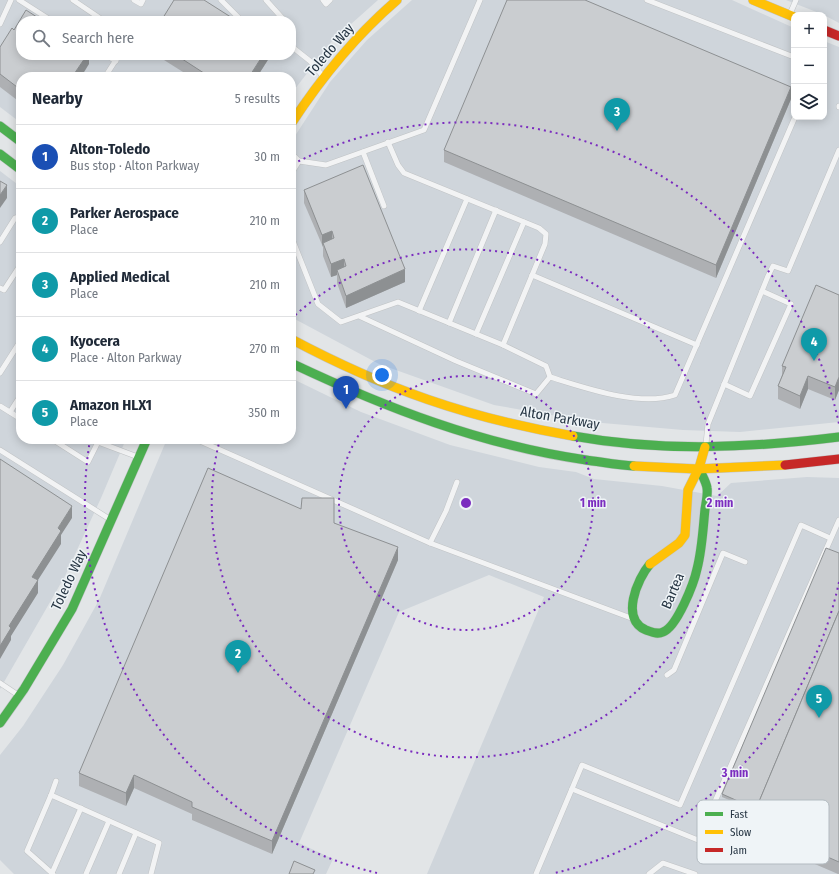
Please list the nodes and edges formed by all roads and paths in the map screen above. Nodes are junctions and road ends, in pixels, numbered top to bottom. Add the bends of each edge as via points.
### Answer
1 (11, 0) edge
2 (19, 0) edge
3 (74, 0) edge
4 (134, 0) edge
5 (143, 0) edge
6 (222, 0) edge
7 (266, 0) edge
8 (323, 0) edge
9 (330, 0) edge
10 (397, 0) edge
11 (480, 0) edge
12 (647, 0) edge
13 (753, 0) edge
14 (796, 0) edge
15 (793, 12) edge
16 (44, 16) edge
17 (97, 16) edge
18 (237, 16) edge
19 (280, 16) edge
20 (791, 16) edge
21 (0, 24) edge
22 (827, 32) edge
23 (839, 36) edge
24 (296, 50) edge
25 (791, 56) edge
26 (116, 61) edge
27 (108, 72) edge
28 (324, 77) junction
29 (296, 116) edge
30 (794, 120) edge
31 (0, 126) edge
32 (16, 138) edge
33 (388, 142) junction
34 (839, 150) edge
35 (363, 152) junction
36 (0, 154) edge
37 (296, 158) edge
38 (299, 161) junction
39 (16, 166) edge
40 (296, 166) edge
41 (468, 199) junction
42 (384, 206) dead end
43 (496, 210) junction
44 (16, 218) edge
45 (524, 222) junction
46 (0, 242) edge
47 (296, 249) edge
48 (16, 272) edge
49 (532, 275) junction
50 (0, 288) edge
51 (762, 291) junction
52 (419, 311) junction
53 (359, 316) junction
54 (449, 324) junction
55 (476, 334) junction
56 (296, 341) edge
57 (503, 345) junction
58 (697, 345) junction
59 (16, 348) edge
60 (296, 365) edge
61 (0, 373) edge
62 (550, 377) junction
63 (724, 384) junction
64 (16, 403) edge
65 (0, 406) edge
66 (10, 412) junction
67 (16, 416) edge
68 (839, 437) edge
69 (60, 444) edge
70 (97, 444) edge
71 (108, 444) edge
72 (145, 444) edge
73 (207, 444) edge
74 (705, 447) junction
75 (0, 450) edge
76 (139, 457) junction
77 (839, 459) edge
78 (699, 468) junction
79 (457, 482) dead end
80 (111, 520) junction
81 (839, 520) edge
82 (830, 538) junction
83 (430, 543) junction
84 (744, 562) dead end
85 (634, 619) junction
86 (667, 675) dead end
87 (0, 683) edge
88 (19, 696) junction
89 (0, 723) edge
90 (56, 782) dead end
91 (572, 789) junction
92 (51, 795) junction
93 (715, 800) edge
94 (81, 808) junction
95 (109, 821) junction
96 (136, 833) junction
97 (697, 840) edge
98 (53, 874) edge
99 (86, 874) edge
100 (119, 874) edge
101 (153, 874) edge
102 (536, 874) edge
103 (649, 874) edge
104 (695, 874) edge

1 - 21 lane
2 - 16 lane
3 - 17 lane
4 - 5 lane via 141,4
6 - 18 lane
7 - 19 lane
8 - 9 lane via 326,4
10 - 28 main road, Toledo Way via 347,49
11 - 33 lane via 424,130
12 - 25 lane
13 - 20 main road
14 - 15 lane
22 - 23 main road
24 - 28 lane
26 - 27 lane
28 - 29 main road, Toledo Way
30 - 58 lane
31 - 32 main road
33 - 35 lane
33 - 41 lane via 404,173
34 - 51 lane, Bartea via 788,271 773,266
35 - 38 lane via 326,165
35 - 42 lane
36 - 39 main road
37 - 38 lane
38 - 40 lane
41 - 43 lane
41 - 52 lane
43 - 45 lane
43 - 54 lane
44 - 46 lane
45 - 49 lane via 546,234 545,244
45 - 55 lane
47 - 53 lane via 318,304 341,322
48 - 50 lane via 4,290
49 - 57 lane
49 - 58 lane
51 - 63 lane, Bartea
51 - 63 lane via 790,304 750,396
52 - 53 lane via 398,302
52 - 54 lane
53 - 62 lane via 456,361 536,394
54 - 55 lane
55 - 57 lane
56 - 74 main road, Alton Parkway via 366,376 466,412 520,426 646,445
57 - 62 lane via 546,366
58 - 62 lane via 675,395 663,399 613,395
59 - 61 lane
60 - 78 main road via 361,397 474,437 546,454 614,465 674,470
63 - 74 lane, Bartea via 708,424
64 - 66 lane
65 - 66 lane
66 - 67 lane
68 - 74 main road, Alton Parkway via 764,445
69 - 70 lane via 88,462
71 - 76 lane
72 - 76 main road, Toledo Way
73 - 83 lane
74 - 78 main road, Bartea
75 - 80 lane
76 - 80 main road, Toledo Way
77 - 78 main road via 755,468
78 - 85 main road, Bartea via 688,490 685,535 679,543 652,562 644,571 635,592 632,610
78 - 85 main road, Bartea via 707,488 700,557 697,571 677,619 665,632 656,634 641,628
79 - 83 lane
80 - 88 main road, Toledo Way via 60,632
81 - 82 lane
82 - 91 lane via 802,525 680,805 582,765
82 - 93 lane
83 - 85 lane
84 - 86 lane via 723,553 674,670
87 - 88 lane
88 - 89 main road, Toledo Way
90 - 92 lane
91 - 97 lane
91 - 102 lane
92 - 94 lane
92 - 98 lane via 28,851
94 - 95 lane
94 - 98 lane
95 - 96 lane
95 - 99 lane
96 - 100 lane
96 - 101 lane via 159,843
103 - 104 lane via 663,863

